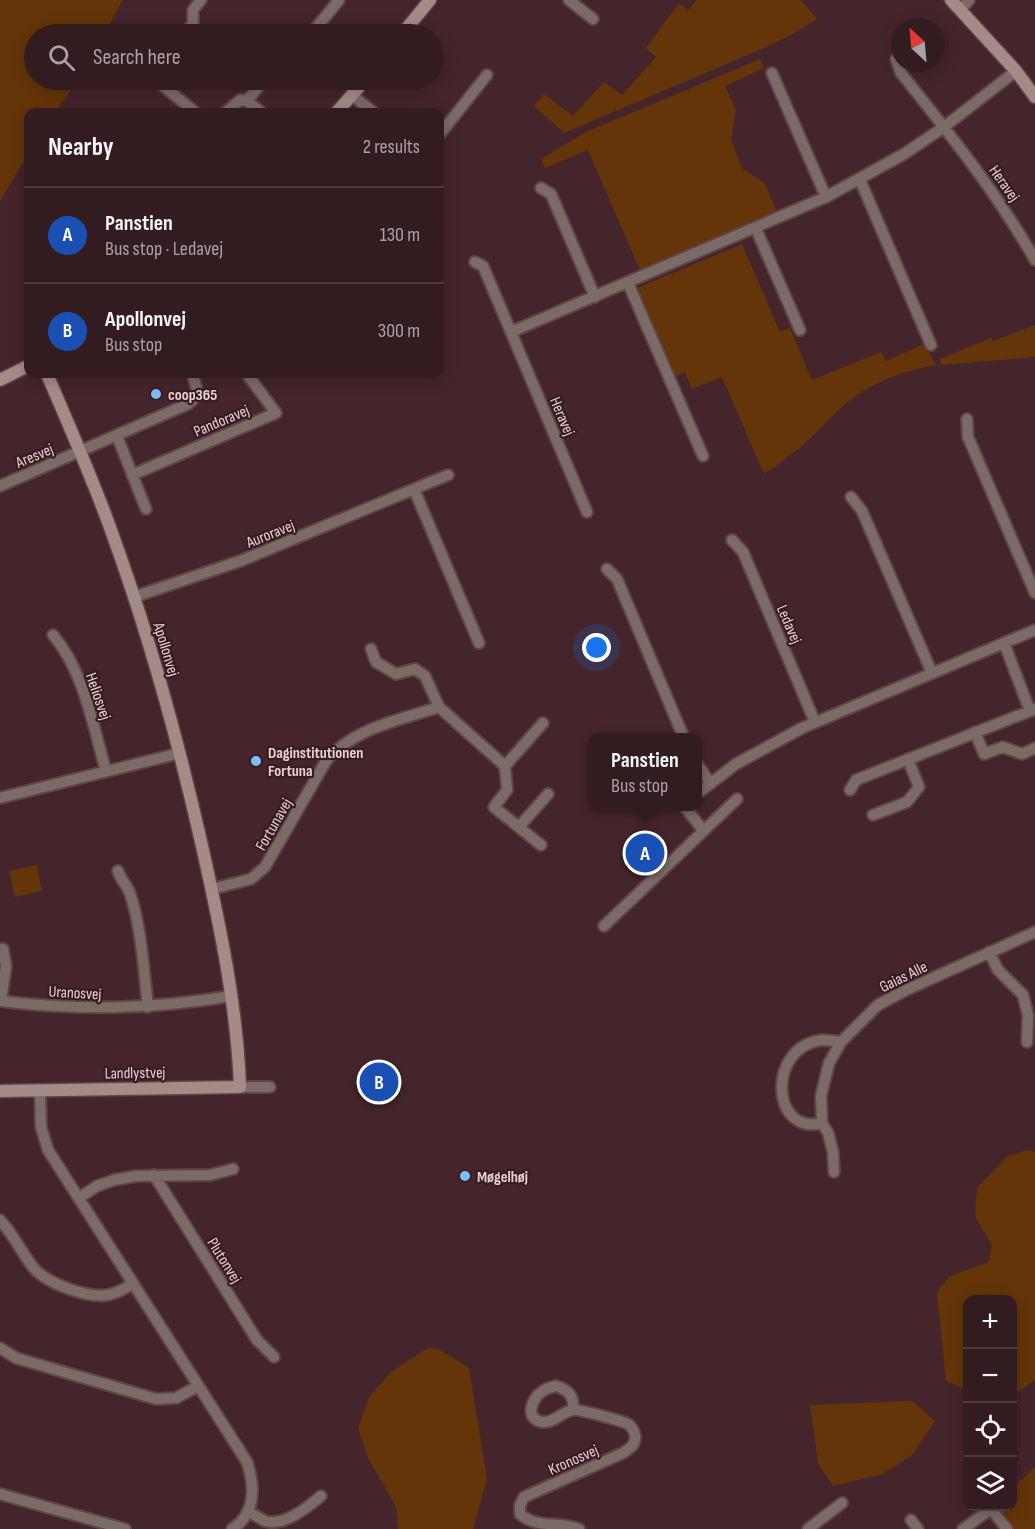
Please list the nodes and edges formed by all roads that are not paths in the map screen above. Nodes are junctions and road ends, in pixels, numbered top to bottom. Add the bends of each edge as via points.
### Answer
1 (201, 0) edge
2 (339, 0) edge
3 (430, 0) edge
4 (569, 0) edge
5 (951, 0) edge
6 (965, 4) edge
7 (593, 19) dead end
8 (193, 24) edge
9 (319, 24) edge
10 (410, 24) edge
11 (1016, 71) junction
12 (901, 72) edge
13 (772, 73) dead end
14 (487, 75) dead end
15 (168, 90) edge
16 (256, 90) edge
17 (356, 90) edge
18 (352, 95) junction
19 (1035, 97) edge
20 (247, 101) junction
21 (190, 108) edge
22 (231, 108) edge
23 (256, 108) edge
24 (341, 108) edge
25 (368, 108) edge
26 (944, 127) junction
27 (444, 129) edge
28 (860, 180) junction
29 (541, 188) dead end
30 (826, 198) junction
31 (756, 229) junction
32 (1035, 260) edge
33 (475, 262) dead end
34 (628, 283) junction
35 (595, 297) junction
36 (800, 330) dead end
37 (511, 332) junction
38 (931, 345) dead end
39 (24, 368) edge
40 (49, 378) edge
41 (194, 378) edge
42 (250, 378) edge
43 (0, 380) edge
44 (967, 419) dead end
45 (117, 436) junction
46 (80, 452) junction
47 (703, 456) dead end
48 (448, 474) dead end
49 (132, 475) junction
50 (0, 486) edge
51 (414, 489) junction
52 (851, 497) dead end
53 (146, 509) dead end
54 (587, 512) dead end
55 (732, 540) dead end
56 (1030, 566) edge
57 (606, 569) dead end
58 (1035, 593) edge
59 (134, 597) junction
60 (1035, 630) edge
61 (53, 635) dead end
62 (479, 643) dead end
63 (1004, 643) junction
64 (371, 649) dead end
65 (932, 673) junction
66 (439, 707) junction
67 (1033, 710) edge
68 (815, 722) junction
69 (543, 723) dead end
70 (975, 732) junction
71 (682, 733) edge
72 (1035, 748) edge
73 (180, 753) junction
74 (908, 759) junction
75 (505, 766) junction
76 (106, 771) junction
77 (702, 771) edge
78 (710, 783) junction
79 (702, 790) edge
80 (850, 790) dead end
81 (548, 794) dead end
82 (0, 798) edge
83 (737, 799) dead end
84 (687, 811) edge
85 (873, 815) dead end
86 (519, 827) junction
87 (703, 830) junction
88 (541, 845) dead end
89 (118, 871) dead end
90 (212, 889) junction
91 (604, 926) dead end
92 (1035, 932) edge
93 (3, 950) dead end
94 (989, 952) junction
95 (232, 996) junction
96 (0, 1001) edge
97 (148, 1007) junction
98 (841, 1042) junction
99 (1027, 1042) dead end
100 (240, 1087) junction
101 (270, 1087) dead end
102 (0, 1090) edge
103 (40, 1090) junction
104 (822, 1123) junction
105 (233, 1169) dead end
106 (834, 1172) dead end
107 (154, 1175) junction
108 (79, 1198) junction
109 (0, 1220) edge
110 (133, 1284) junction
111 (0, 1348) edge
112 (274, 1357) dead end
113 (198, 1386) junction
114 (573, 1410) dead end
115 (0, 1494) edge
116 (321, 1496) dead end
117 (842, 1503) dead end
118 (248, 1512) junction
119 (124, 1529) edge
120 (232, 1529) edge
121 (579, 1529) edge
122 (808, 1529) edge
123 (963, 1529) edge
124 (1007, 1529) edge

1 - 8 street via 193,10
2 - 9 street
3 - 10 street
4 - 7 street
5 - 6 street
6 - 11 street
11 - 19 street
11 - 26 street
12 - 26 street, Heravej
13 - 30 street
14 - 27 street
15 - 21 street
16 - 20 street
17 - 18 street
18 - 24 street
18 - 25 street
20 - 22 street via 240,100
20 - 23 street
26 - 28 street
26 - 32 street, Heravej via 985,180
28 - 30 street
28 - 38 street
29 - 35 street via 550,194
30 - 31 street
31 - 34 street
31 - 36 street
33 - 37 street, Heravej via 483,266
34 - 35 street
34 - 47 street
35 - 37 street
37 - 54 street, Heravej
39 - 43 street
40 - 46 street, Apollonvej
41 - 45 street, Pandoravej via 197,386 194,400
42 - 49 street, Pandoravej via 276,413
44 - 56 street via 968,437
45 - 46 street, Pandoravej
45 - 49 street
46 - 50 street, Aresvej
46 - 59 street, Apollonvej
48 - 51 street, Auroravej
49 - 53 street
51 - 59 street, Auroravej via 243,560
51 - 62 street
52 - 65 street via 862,511
55 - 68 street, Ledavej via 743,552
56 - 58 street
57 - 71 street via 617,579
59 - 73 street, Apollonvej
60 - 63 street
61 - 76 street, Heliosvej via 66,651 76,676
63 - 65 street
63 - 67 street
64 - 66 street via 376,662 396,674 415,669 425,675
65 - 68 street
66 - 75 street
66 - 90 street, Fortunavej via 362,733 335,750 265,867 251,879
67 - 70 street
68 - 78 street
69 - 75 street
70 - 72 street via 984,754 1003,747 1022,754
70 - 74 street
73 - 76 street
73 - 90 street, Apollonvej
74 - 80 street via 856,780
74 - 85 street via 919,787 907,802
75 - 86 street via 507,790 494,807
76 - 82 street
77 - 78 street
78 - 79 street
81 - 86 street
83 - 87 street
84 - 87 street
86 - 88 street
87 - 91 street
89 - 97 street via 128,890 137,925
90 - 95 street, Apollonvej
92 - 94 street, Gaias Alle
93 - 96 street, Uranosvej via 6,966
94 - 98 street, Gaias Alle via 878,1005
94 - 99 street via 998,970 1023,995 1028,1016
95 - 97 street, Uranosvej
95 - 100 street, Apollonvej
96 - 97 street, Uranosvej via 52,1007
98 - 104 street, Gaias Alle via 829,1063 821,1096
98 - 104 street via 822,1040 800,1050 792,1056 780,1085 783,1099 795,1118 812,1126
100 - 101 street, Landlystvej
100 - 103 street, Landlystvej
102 - 103 street, Landlystvej
103 - 108 street via 43,1137
104 - 106 street, Gaias Alle via 833,1152
105 - 107 street via 210,1175
107 - 108 street via 114,1180
107 - 112 street, Plutonvej via 257,1340
108 - 110 street
109 - 110 street via 33,1267 55,1284 98,1296
110 - 113 street
111 - 113 street via 16,1358 156,1399 176,1398
113 - 118 street via 247,1462 253,1488
114 - 121 street, Kronosvej via 623,1421 630,1425 635,1439 623,1453 524,1497 520,1505 525,1522 535,1527
115 - 119 street
116 - 118 street via 308,1508 274,1522
117 - 122 street
118 - 120 street
123 - 124 street via 991,1509

